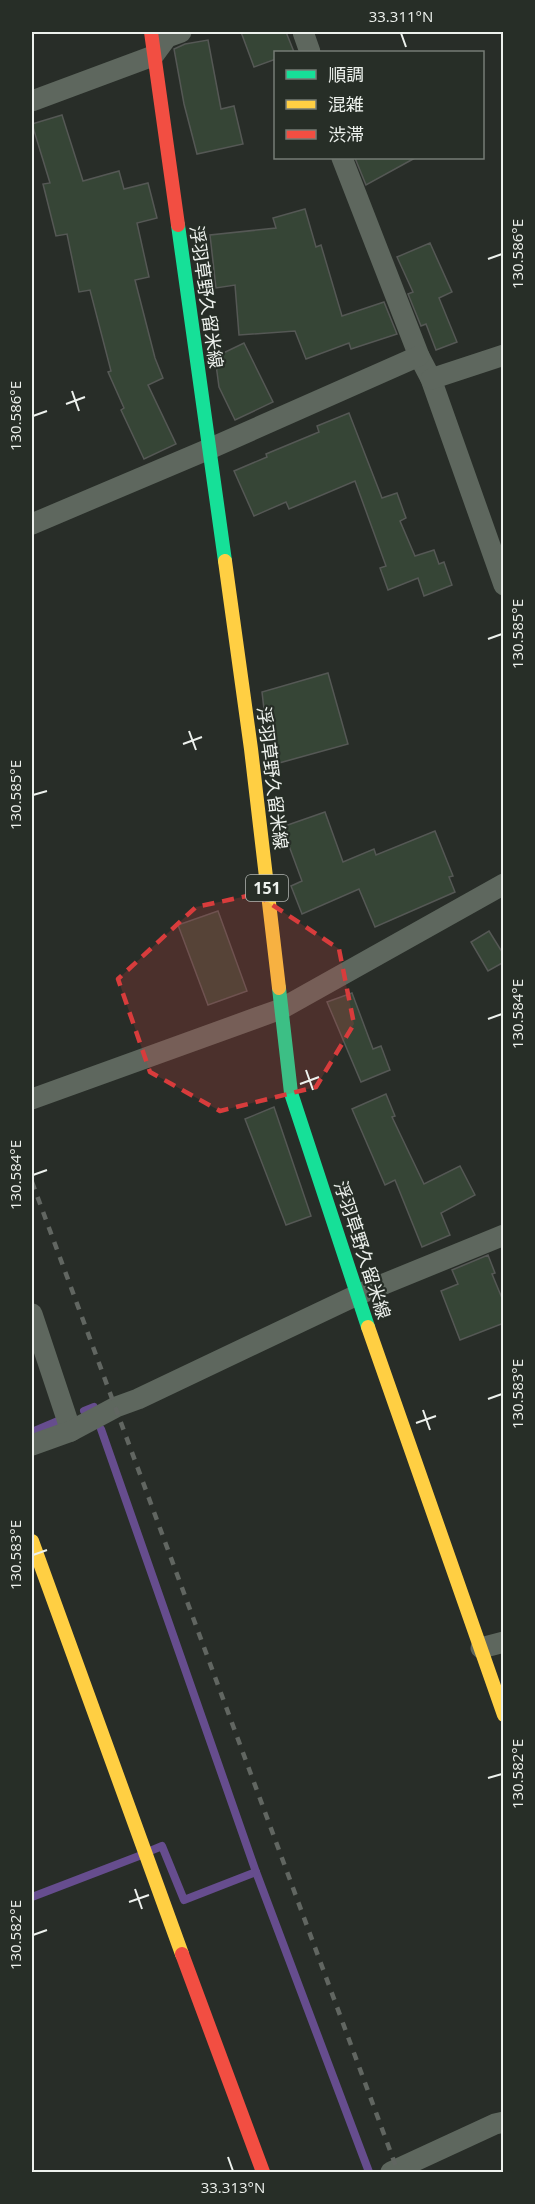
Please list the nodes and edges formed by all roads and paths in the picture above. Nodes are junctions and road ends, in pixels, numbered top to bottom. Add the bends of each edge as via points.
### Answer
1 (151, 32) edge
2 (181, 32) edge
3 (303, 32) edge
4 (310, 51) edge
5 (153, 57) junction
6 (32, 101) edge
7 (342, 159) edge
8 (504, 355) edge
9 (419, 356) junction
10 (431, 379) junction
11 (209, 449) junction
12 (32, 524) edge
13 (504, 585) edge
14 (504, 884) edge
15 (281, 1009) junction
16 (32, 1099) edge
17 (504, 1235) edge
18 (357, 1295) junction
19 (32, 1314) edge
20 (71, 1431) junction
21 (32, 1445) edge
22 (32, 1541) edge
23 (504, 1642) edge
24 (481, 1648) junction
25 (504, 1715) edge
26 (504, 2122) edge
27 (263, 2172) edge
28 (391, 2172) edge

1 - 5 main road, 浮羽草野久留米線 / 151
2 - 5 street via 167,37
3 - 4 street
5 - 6 street
5 - 11 main road, 浮羽草野久留米線 / 151
7 - 9 street
8 - 10 street
9 - 10 street
9 - 11 street
10 - 13 street
11 - 12 street
11 - 15 main road, 浮羽草野久留米線 / 151 via 251,749
14 - 15 street
15 - 16 street
15 - 18 main road, 浮羽草野久留米線 / 151 via 291,1093
17 - 18 street
18 - 20 street
18 - 24 main road, 浮羽草野久留米線 / 151
19 - 20 street
20 - 21 street
22 - 27 main road
23 - 24 street
24 - 25 main road, 浮羽草野久留米線 / 151
26 - 28 street

